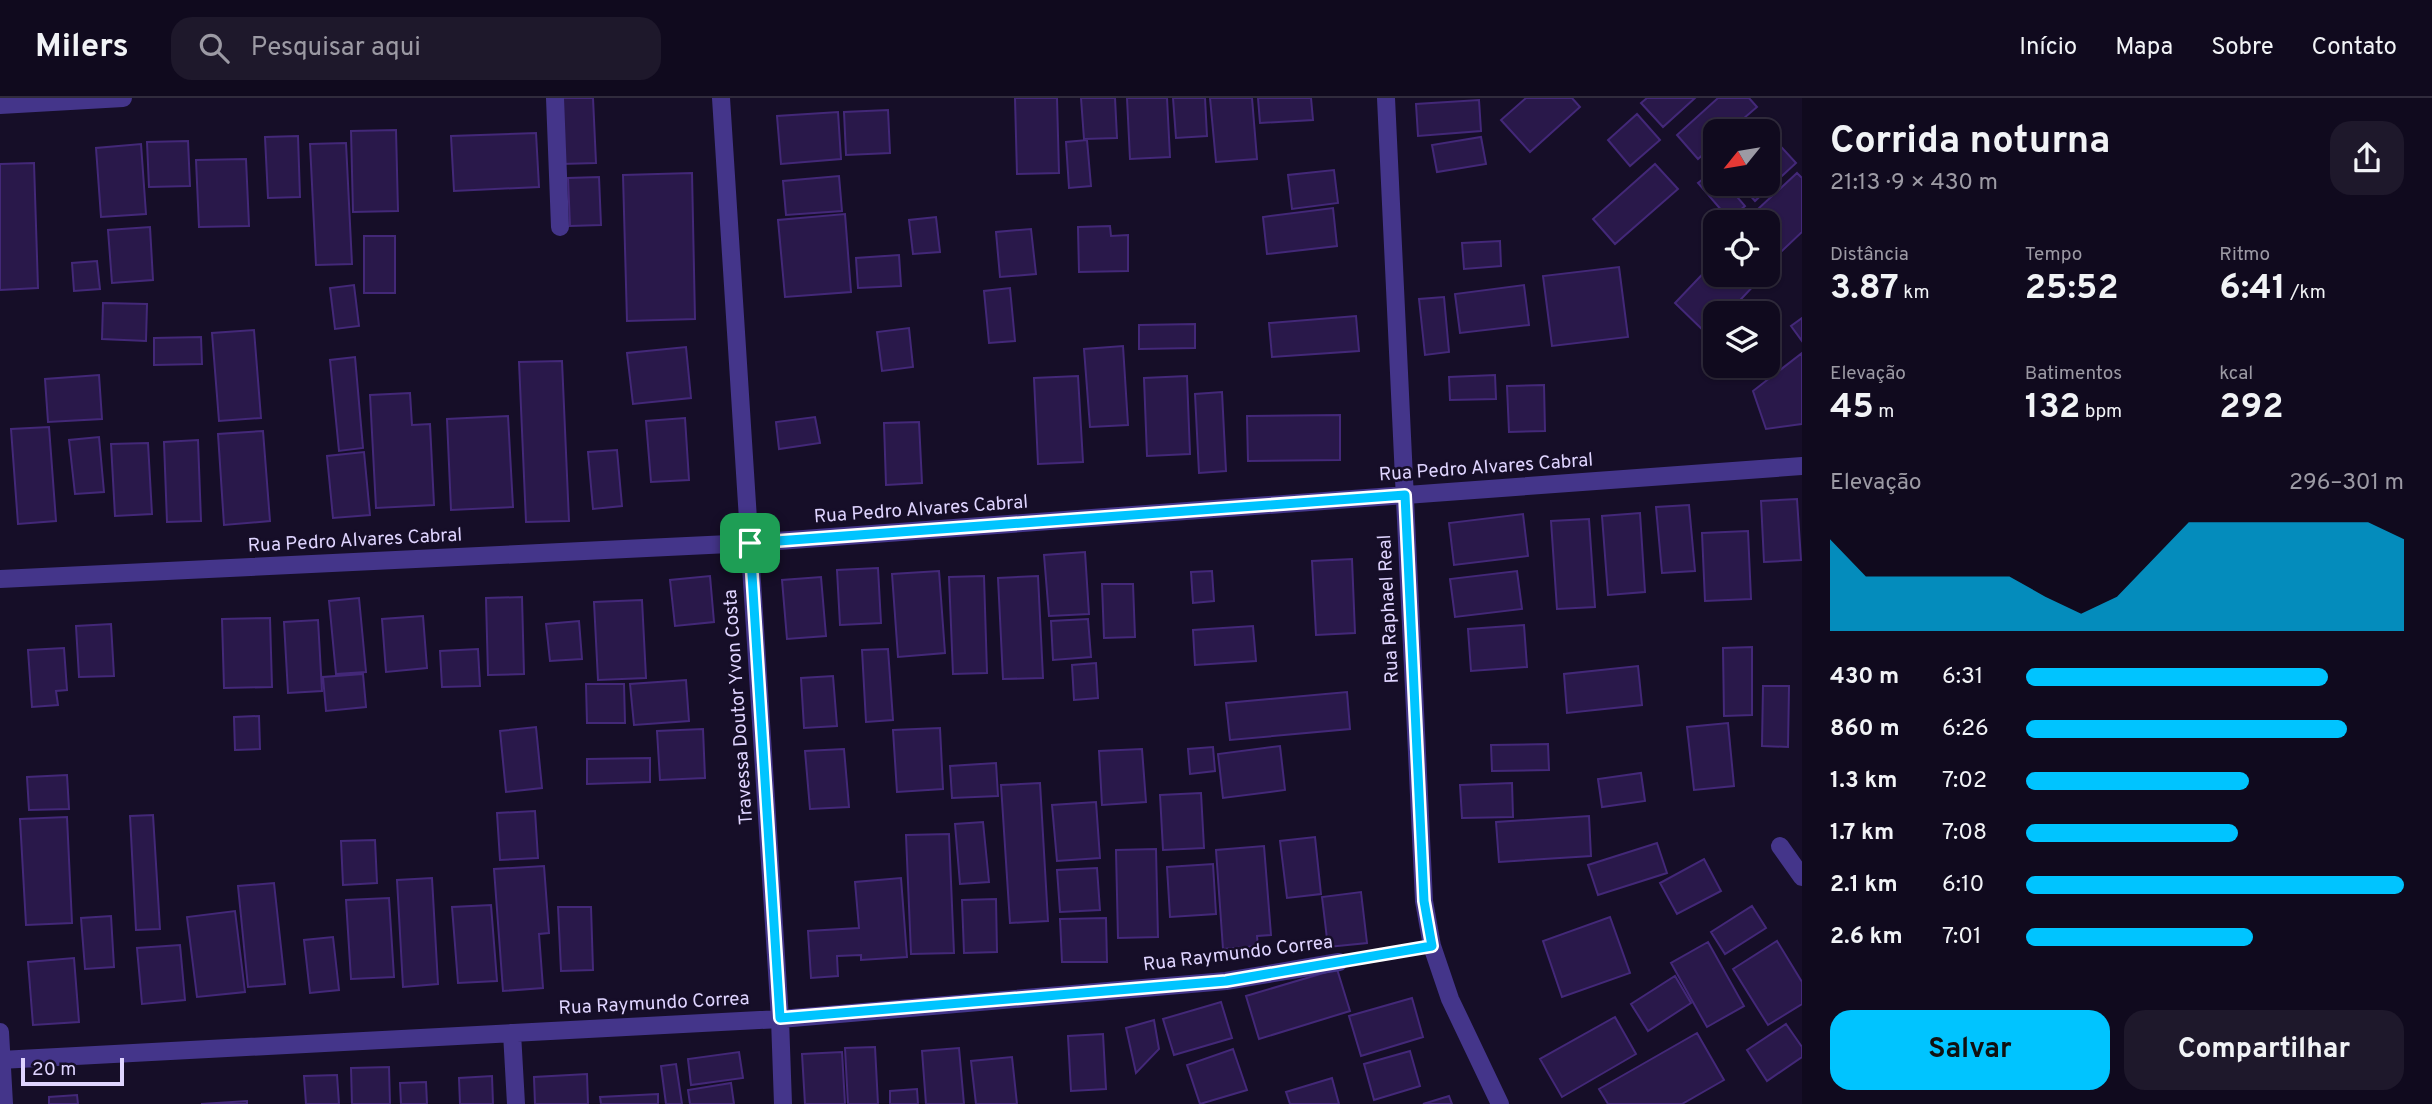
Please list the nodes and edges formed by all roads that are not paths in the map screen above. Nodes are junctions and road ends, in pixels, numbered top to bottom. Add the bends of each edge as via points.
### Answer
1 (123, 98) edge
2 (555, 98) edge
3 (721, 98) edge
4 (1386, 98) edge
5 (0, 105) edge
6 (560, 227) dead end
7 (1802, 466) edge
8 (1405, 495) junction
9 (750, 543) junction
10 (0, 579) edge
11 (1780, 846) dead end
12 (1802, 877) edge
13 (1339, 962) road end
14 (780, 1018) junction
15 (0, 1032) edge
16 (512, 1032) junction
17 (1, 1060) edge
18 (4, 1104) edge
19 (516, 1104) edge
20 (783, 1104) edge
21 (1500, 1104) edge

1 - 5 street
2 - 6 street
3 - 9 street, Travessa Doutor Yvon Costa
4 - 8 street, Rua Raphael Real
7 - 8 street, Rua Pedro Alvares Cabral
8 - 9 street, Rua Pedro Alvares Cabral
8 - 21 street, Rua Raphael Real via 1424,901 1432,946 1450,999
9 - 10 street, Rua Pedro Alvares Cabral
9 - 14 street, Travessa Doutor Yvon Costa
11 - 12 street
13 - 14 street, Rua Raymundo Correa via 1226,981
14 - 16 street, Rua Raymundo Correa
14 - 20 street, Travessa Doutor Yvon Costa
15 - 17 street
16 - 17 street, Rua Raymundo Correa
16 - 19 street
17 - 18 street

